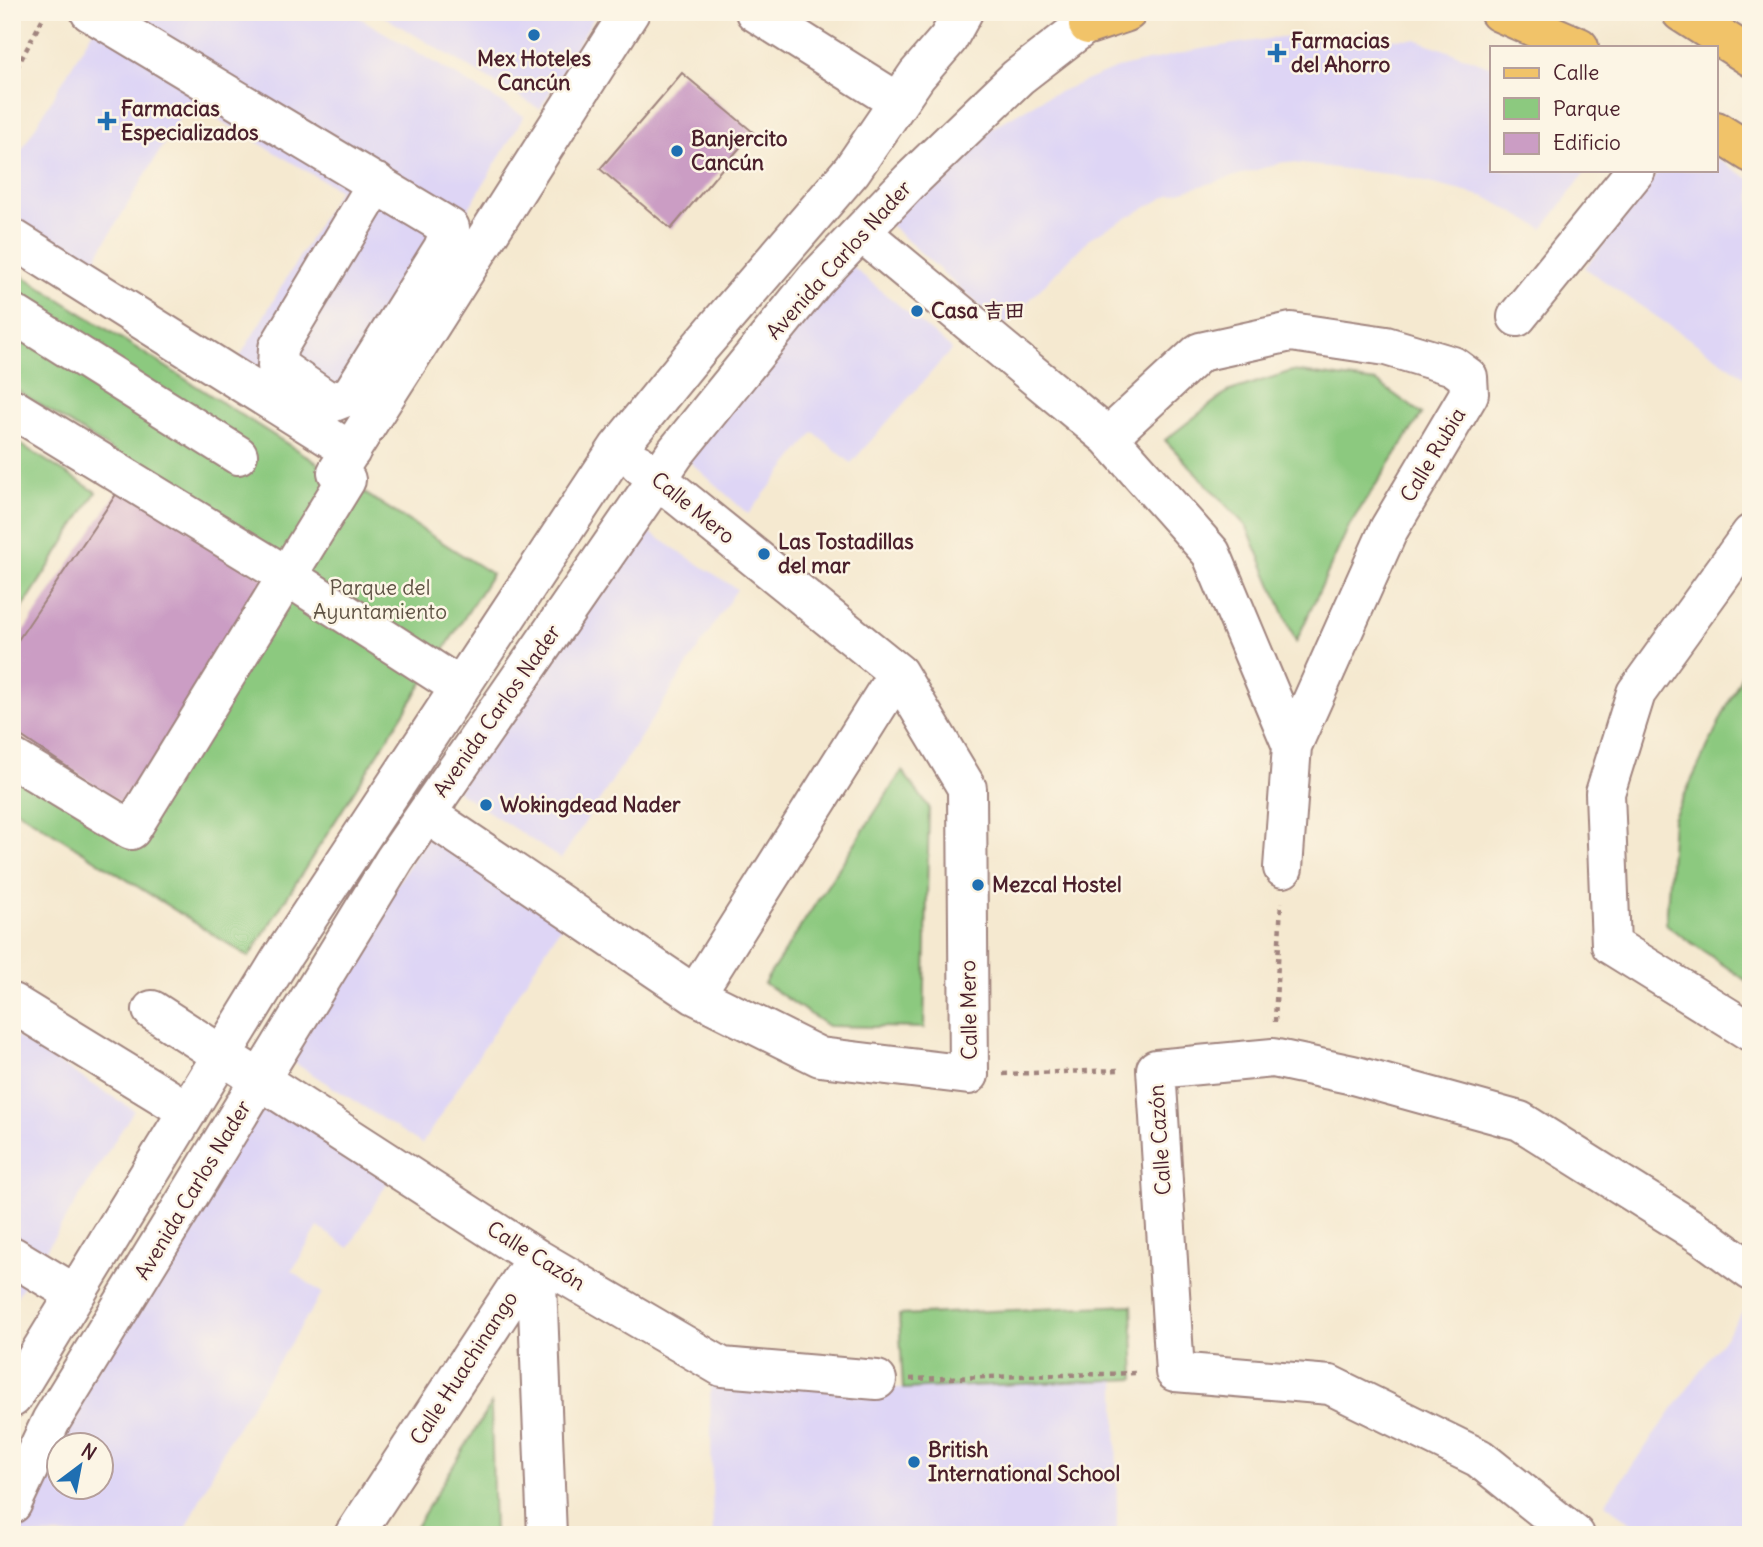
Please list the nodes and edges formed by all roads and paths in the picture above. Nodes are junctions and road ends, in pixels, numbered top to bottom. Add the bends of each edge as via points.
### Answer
1 (46, 12) edge
2 (90, 12) edge
3 (630, 12) edge
4 (755, 12) edge
5 (963, 12) edge
6 (1127, 12) edge
7 (1499, 12) edge
8 (1681, 12) edge
9 (1095, 19) edge
10 (1576, 46) edge
11 (1749, 52) edge
12 (12, 77) edge
13 (898, 102) junction
14 (1718, 132) edge
15 (1751, 153) edge
16 (1634, 172) edge
17 (377, 183) junction
18 (861, 232) junction
19 (12, 238) edge
20 (12, 313) edge
21 (1517, 317) dead end
22 (12, 408) edge
23 (1108, 437) junction
24 (618, 448) junction
25 (351, 451) junction
26 (238, 455) dead end
27 (657, 479) junction
28 (1746, 553) edge
29 (287, 576) junction
30 (898, 673) junction
31 (458, 686) junction
32 (1292, 746) junction
33 (12, 758) edge
34 (427, 814) junction
35 (1283, 868) joint
36 (308, 918) junction
37 (345, 941) junction
38 (695, 995) junction
39 (12, 1003) edge
40 (152, 1010) dead end
41 (1751, 1032) edge
42 (222, 1054) junction
43 (1273, 1058) junction
44 (1156, 1069) junction
45 (969, 1075) junction
46 (261, 1079) junction
47 (188, 1111) junction
48 (12, 1255) edge
49 (537, 1258) junction
50 (1751, 1271) edge
51 (75, 1294) junction
52 (1175, 1372) junction
53 (877, 1380) joint
54 (12, 1398) edge
55 (12, 1504) edge
56 (354, 1535) edge
57 (547, 1535) edge
58 (1575, 1535) edge

1 - 12 path
2 - 17 street
3 - 25 street
4 - 13 street
5 - 13 street, Avenida Carlos Nader
6 - 9 main road
7 - 10 main road
8 - 11 main road
9 - 18 street, Avenida Carlos Nader via 1018,77
13 - 24 street, Avenida Carlos Nader via 852,170
14 - 15 main road
16 - 21 street
17 - 17 street via 278,348 277,366 331,403 351,395 443,248 450,228
18 - 23 street, Calle Rubia
18 - 27 street, Avenida Carlos Nader via 816,280
19 - 25 street
20 - 26 street
22 - 29 street
23 - 32 street, Calle Rubia via 1211,553
23 - 32 street, Calle Rubia via 1200,352 1291,331 1387,346 1454,366 1468,377 1469,394 1389,529
24 - 27 street, Calle Mero
24 - 31 street, Avenida Carlos Nader
25 - 29 street via 337,472 346,480
27 - 30 street, Calle Mero
27 - 34 street, Avenida Carlos Nader
28 - 41 street via 1636,694 1605,793 1611,945
29 - 31 street
29 - 33 street via 131,830
30 - 38 street
30 - 45 street, Calle Mero via 967,789
31 - 36 street, Avenida Carlos Nader
32 - 35 street, Calle Rubia
34 - 37 street, Avenida Carlos Nader
34 - 38 street, Calle Mero
35 - 43 path
36 - 37 street
36 - 42 street, Avenida Carlos Nader
37 - 46 street, Avenida Carlos Nader
38 - 45 street, Calle Mero via 820,1057
39 - 47 street
40 - 42 street, Calle Cazón
42 - 46 street, Calle Cazón
42 - 47 street, Avenida Carlos Nader
43 - 44 street, Calle Cazón
43 - 50 street, Calle Cazón via 1520,1121
44 - 45 path
44 - 52 street, Calle Cazón
46 - 49 street, Calle Cazón
46 - 55 street, Avenida Carlos Nader via 51,1421
47 - 51 street, Avenida Carlos Nader
48 - 51 street
49 - 53 street, Calle Cazón via 722,1367
49 - 56 street, Calle Huachinango
49 - 57 street, Calle Huachinango
51 - 54 street, Avenida Carlos Nader
52 - 53 path
52 - 58 street via 1329,1385 1479,1458

